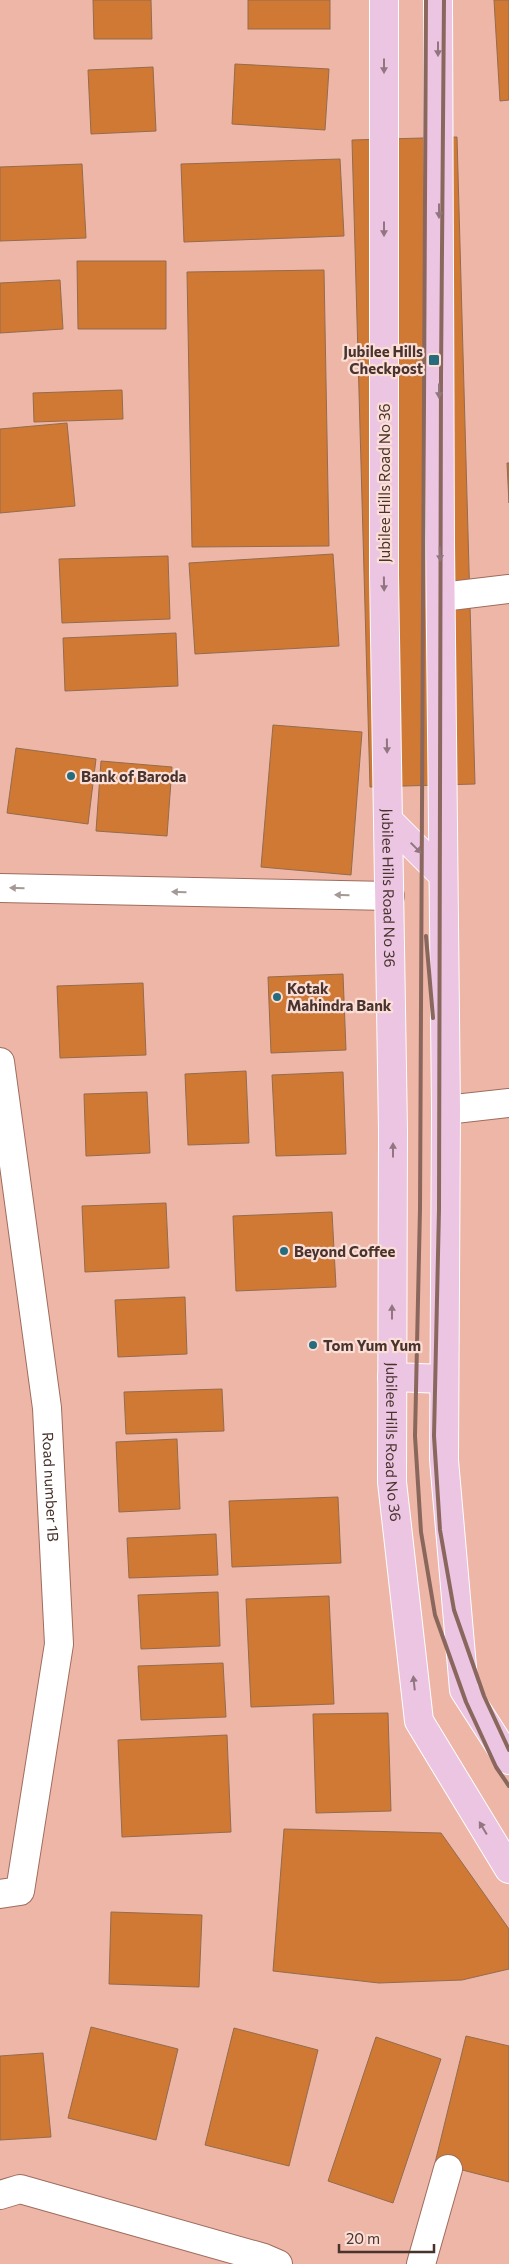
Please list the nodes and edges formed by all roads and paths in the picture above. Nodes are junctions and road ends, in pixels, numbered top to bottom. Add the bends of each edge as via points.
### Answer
1 (384, 0) edge
2 (438, 0) edge
3 (509, 589) edge
4 (442, 597) junction
5 (389, 822) junction
6 (443, 875) junction
7 (0, 888) edge
8 (390, 896) junction
9 (0, 1062) edge
10 (509, 1103) edge
11 (446, 1110) junction
12 (392, 1377) junction
13 (444, 1379) junction
14 (509, 1760) edge
15 (509, 1869) edge
16 (0, 1894) edge
17 (448, 2169) dead end
18 (0, 2195) edge
19 (278, 2264) edge
20 (421, 2264) edge

1 -> 5 main road, Jubilee Hills Road No 36 via 384,575
2 -> 4 main road
3 - 4 street
4 - 6 main road
5 -> 6 main road
5 - 8 main road, Jubilee Hills Road No 36
6 - 11 main road
8 -> 7 street
12 -> 8 main road, Jubilee Hills Road No 36
9 - 16 street, Road number 1B via 47,1408 59,1644 20,1891
10 - 11 street
11 - 13 main road
12 - 13 main road
15 -> 12 main road, Jubilee Hills Road No 36 via 419,1721 392,1482
13 - 14 main road via 444,1460 464,1690
17 - 20 street
18 - 19 street via 20,2189

